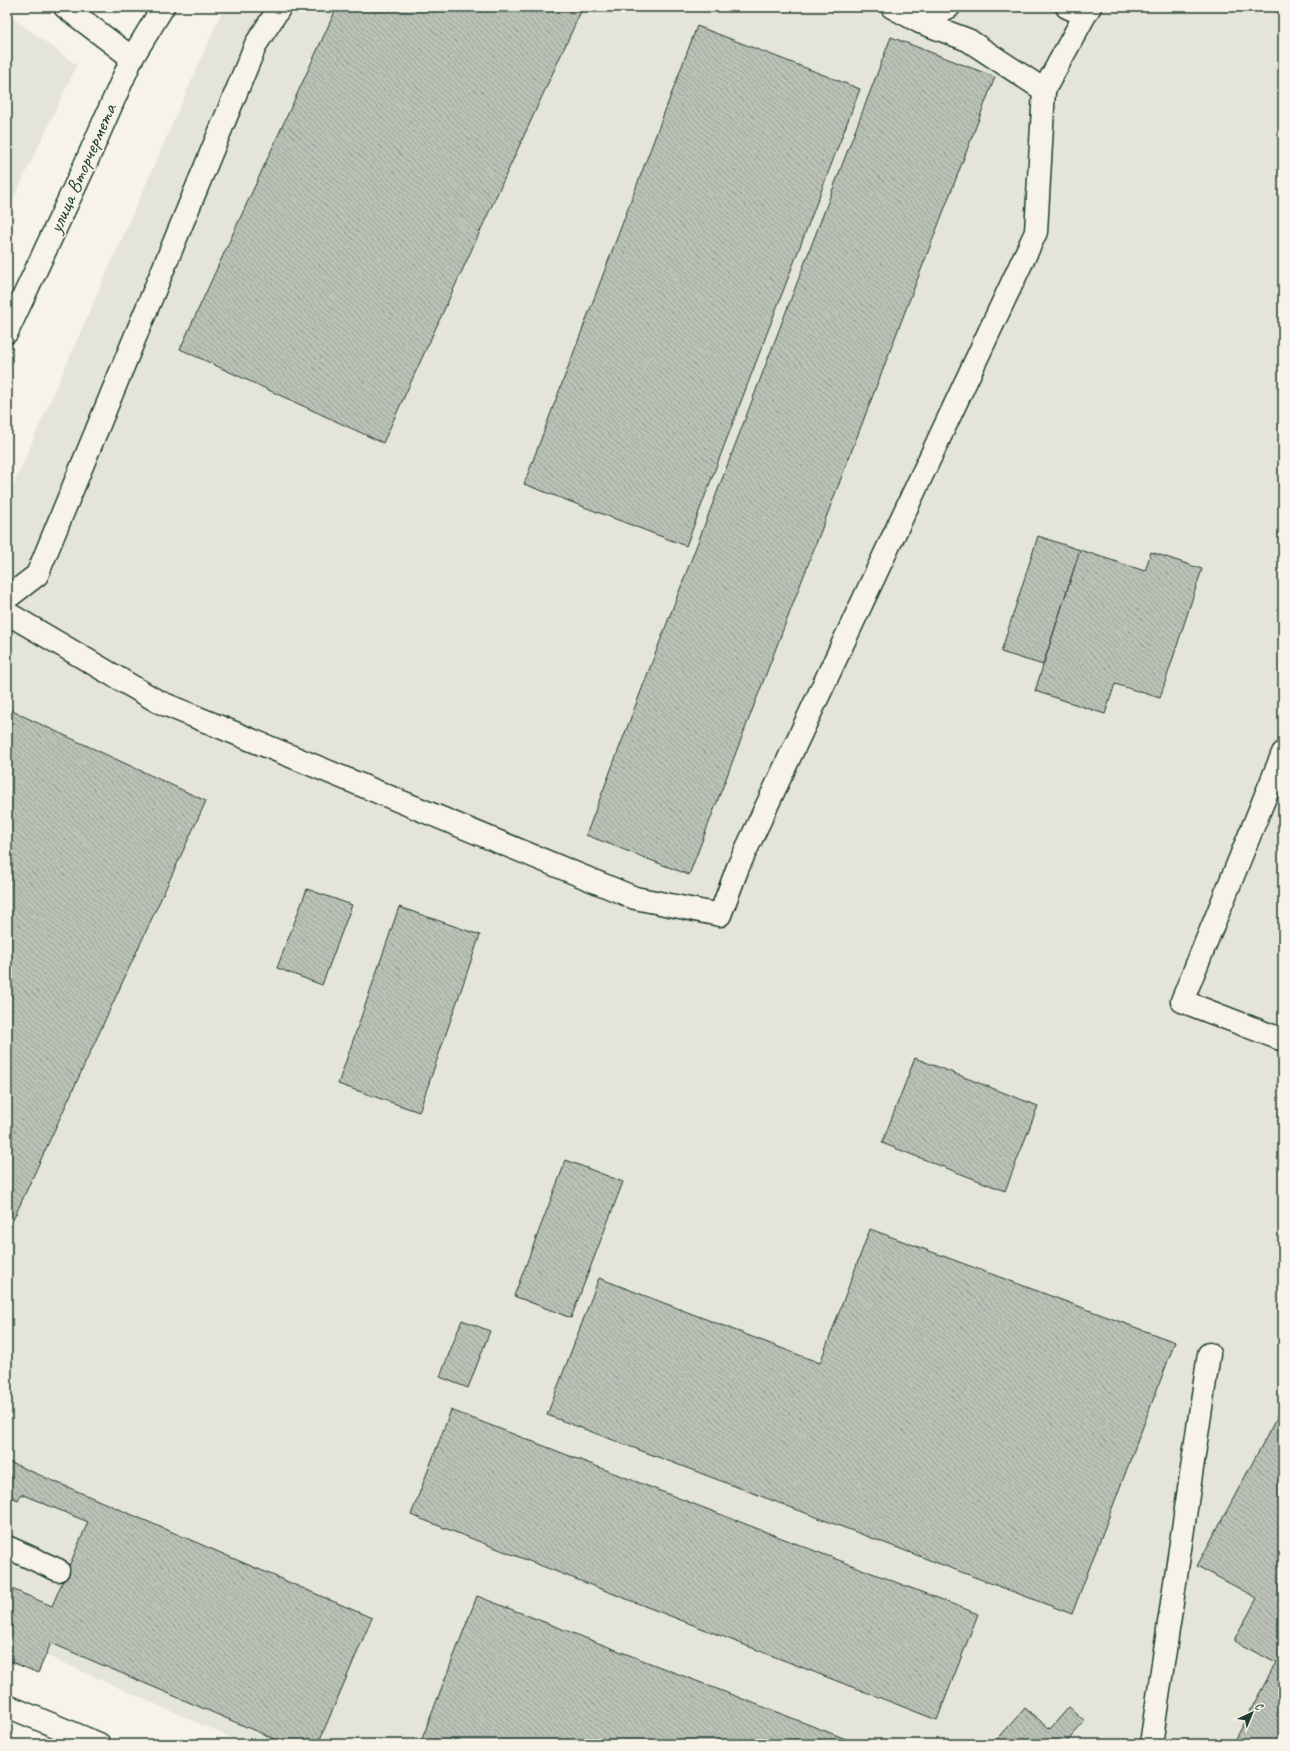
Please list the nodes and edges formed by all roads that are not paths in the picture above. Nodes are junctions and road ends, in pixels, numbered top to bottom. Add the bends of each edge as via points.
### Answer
1 (65, 7) edge
2 (163, 7) edge
3 (280, 7) edge
4 (892, 7) edge
5 (949, 7) edge
6 (1080, 10) edge
7 (920, 22) junction
8 (132, 58) junction
9 (1044, 90) junction
10 (7, 332) edge
11 (7, 598) edge
12 (7, 613) edge
13 (1283, 754) edge
14 (1283, 1040) edge
15 (1209, 1354) dead end
16 (7, 1547) edge
17 (58, 1570) dead end
18 (7, 1706) edge
19 (99, 1744) edge
20 (1151, 1744) edge

1 - 8 street
2 - 8 street, улица Вторчермета
3 - 11 street via 256,44 37,574
4 - 7 street
5 - 7 street
6 - 9 street
7 - 9 street via 968,40
8 - 10 street, улица Вторчермета
9 - 12 street via 1036,232 738,867 720,915 635,898 158,701
13 - 14 street via 1182,1001
15 - 20 street
16 - 17 street
18 - 19 street

